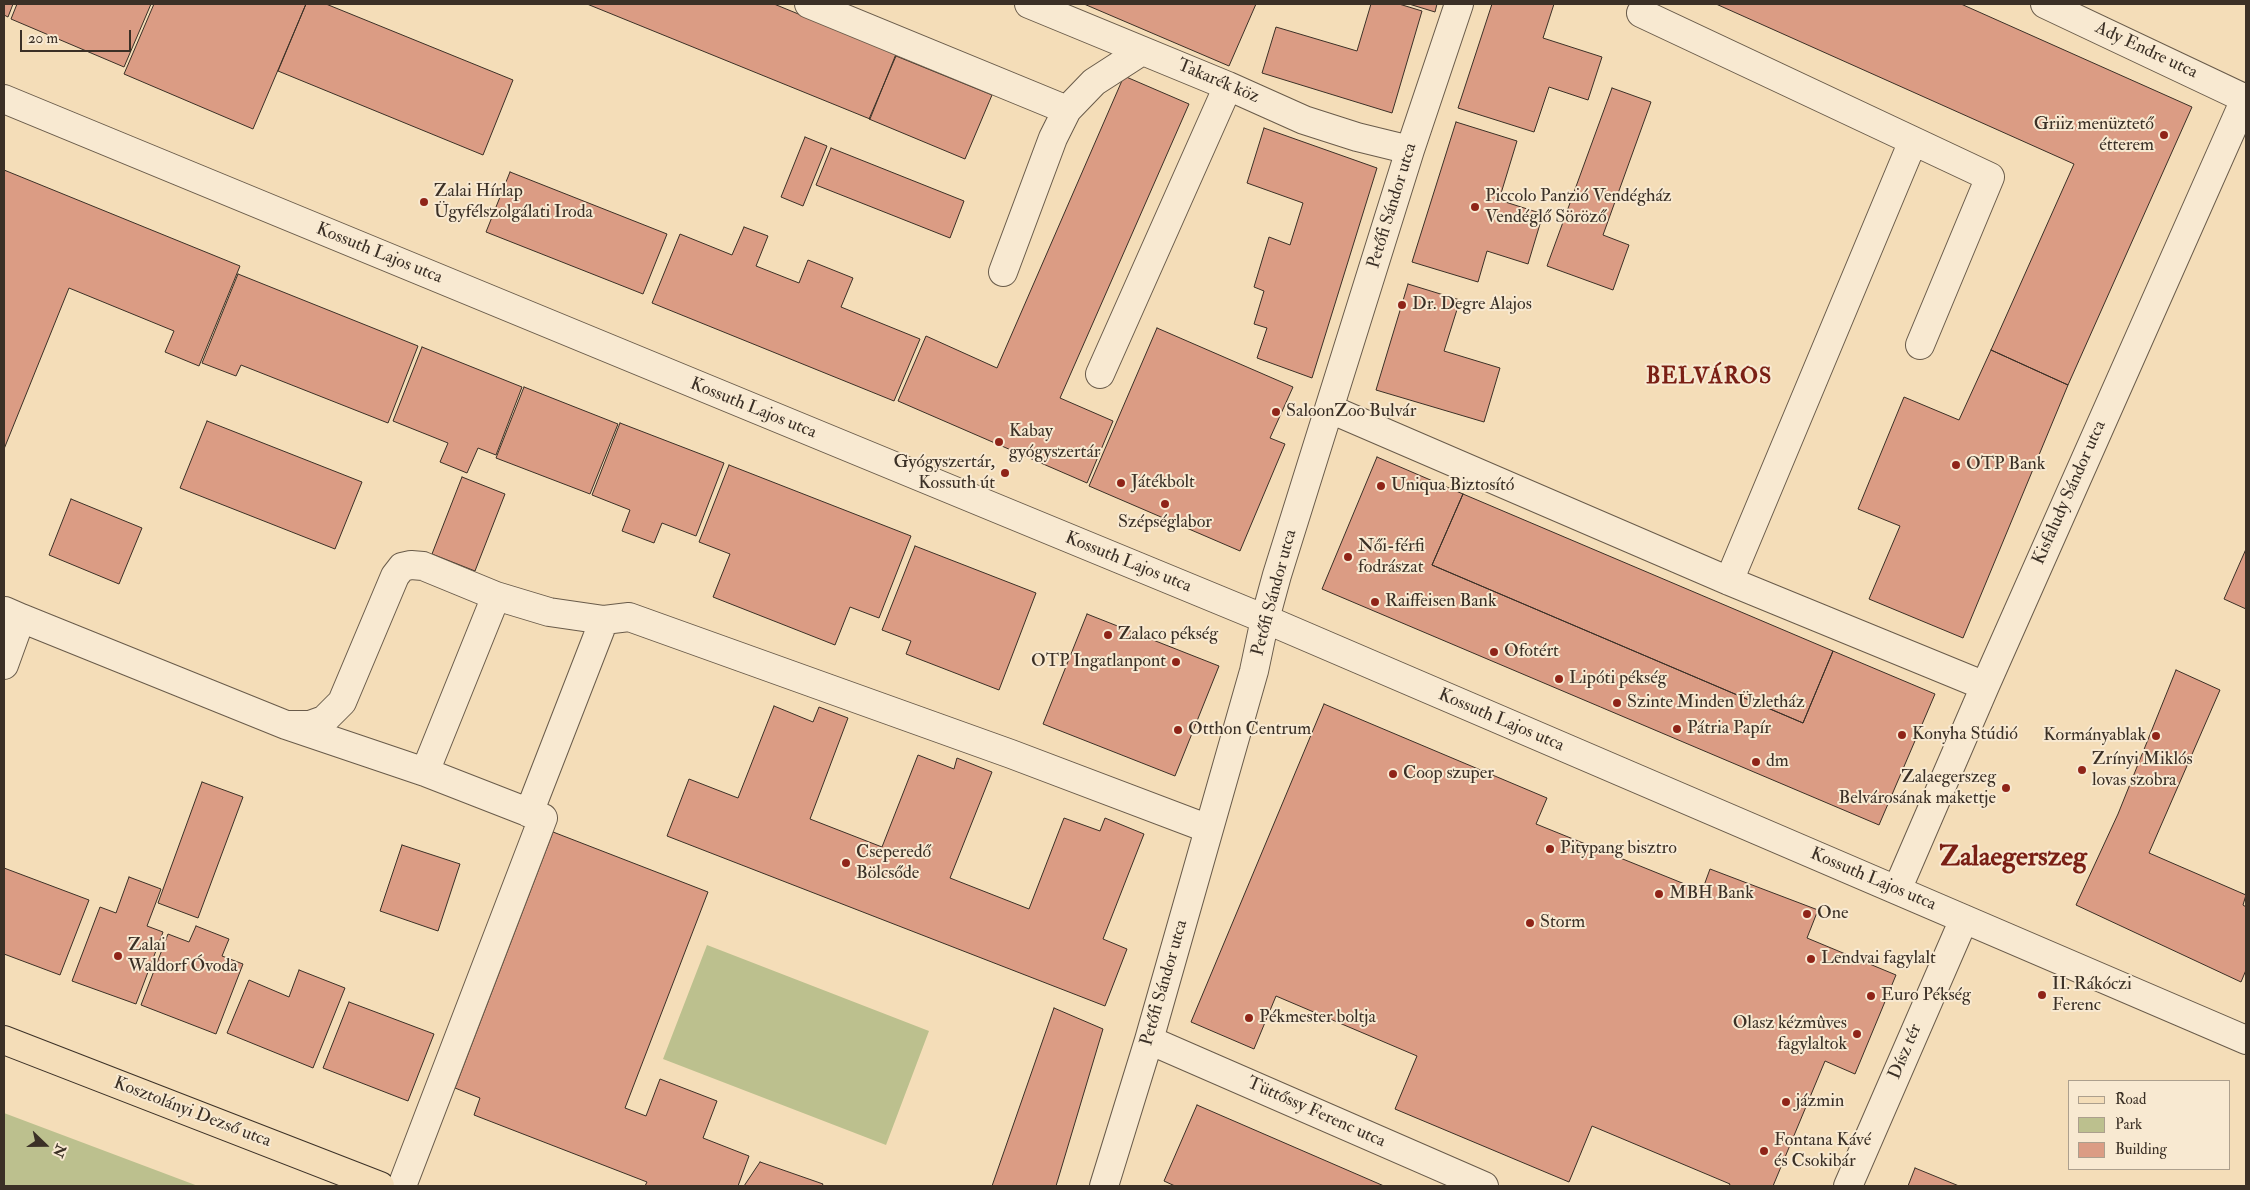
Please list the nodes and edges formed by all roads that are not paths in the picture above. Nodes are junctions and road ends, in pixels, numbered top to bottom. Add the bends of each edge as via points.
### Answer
1 (809, 4) edge
2 (1030, 4) edge
3 (1459, 4) edge
4 (2045, 4) edge
5 (1641, 13) dead end
6 (1142, 51) junction
7 (1228, 86) junction
8 (2246, 98) edge
9 (4, 99) edge
10 (1067, 110) junction
11 (1913, 141) junction
12 (1410, 150) junction
13 (1003, 272) dead end
14 (1920, 346) dead end
15 (1100, 374) dead end
16 (1330, 409) junction
17 (1729, 581) junction
18 (496, 596) junction
19 (12, 614) edge
20 (1265, 619) junction
21 (604, 620) junction
22 (4, 665) edge
23 (1985, 686) junction
24 (286, 725) junction
25 (425, 772) junction
26 (528, 813) junction
27 (1209, 829) junction
28 (1897, 890) junction
29 (1964, 919) junction
30 (4, 1040) edge
31 (1149, 1040) junction
32 (2246, 1040) edge
33 (310, 1158) junction
34 (349, 1186) edge
35 (380, 1186) edge
36 (402, 1186) edge
37 (1104, 1186) edge
38 (1484, 1186) edge
39 (1848, 1186) edge

1 - 10 street
2 - 6 street, Takarék köz
3 - 12 street, Petőfi Sándor utca
4 - 8 street, Ady Endre utca
5 - 11 street
6 - 7 street, Takarék köz
6 - 10 street via 1094,82
7 - 12 street, Takarék köz via 1304,120
7 - 15 street
8 - 23 street, Kisfaludy Sándor utca
9 - 20 street, Kossuth Lajos utca
10 - 13 street via 1052,138
11 - 14 street via 1990,177
11 - 17 street
12 - 16 street, Petőfi Sándor utca
16 - 17 street
16 - 20 street, Petőfi Sándor utca
17 - 23 street
18 - 21 street via 549,612
18 - 24 street via 423,566 402,568 395,576 342,702 324,720 310,725
18 - 25 street
19 - 22 street
19 - 24 street
20 - 27 street, Petőfi Sándor utca via 1254,671
20 - 28 street, Kossuth Lajos utca
21 - 26 street
21 - 27 street via 629,617
23 - 28 street, Kisfaludy Sándor utca
24 - 25 street
25 - 26 street
26 - 36 street via 543,818
27 - 31 street, Petőfi Sándor utca
28 - 29 street, Kossuth Lajos utca
29 - 32 street, Kossuth Lajos utca
29 - 39 street, Dísz tér
30 - 33 main road, Kosztolányi Dezső utca
31 - 37 street, Petőfi Sándor utca
31 - 38 street, Tüttőssy Ferenc utca
33 - 34 main road via 340,1176
33 - 35 main road, Kosztolányi Dezső utca

